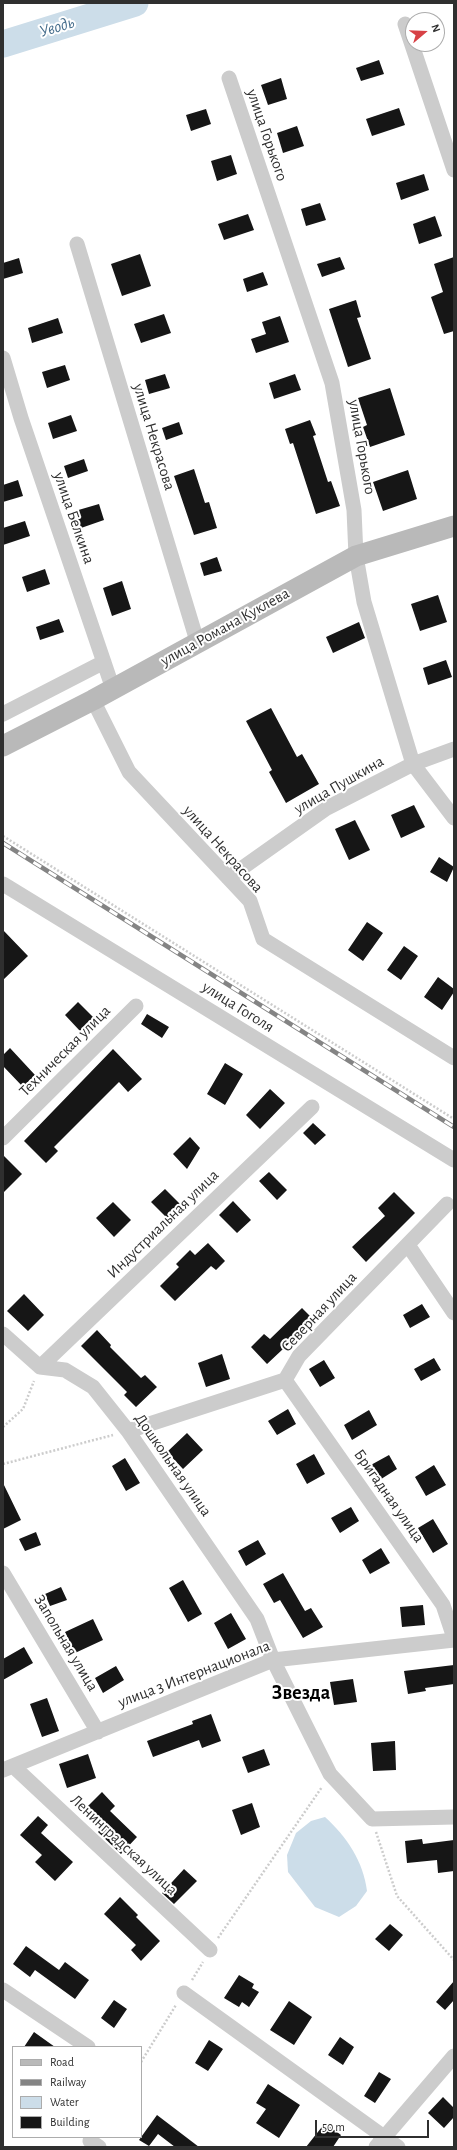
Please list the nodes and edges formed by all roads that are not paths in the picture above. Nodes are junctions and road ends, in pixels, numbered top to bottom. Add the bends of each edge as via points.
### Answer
1 (414, 52) edge
2 (228, 78) dead end
3 (454, 170) edge
4 (77, 244) dead end
5 (3, 358) edge
6 (454, 526) edge
7 (356, 556) junction
8 (197, 642) junction
9 (104, 662) junction
10 (113, 689) junction
11 (93, 700) junction
12 (3, 714) edge
13 (3, 746) edge
14 (454, 749) edge
15 (413, 764) junction
16 (454, 818) edge
17 (228, 878) junction
18 (3, 884) edge
19 (136, 1006) dead end
20 (454, 1058) edge
21 (312, 1107) dead end
22 (3, 1138) edge
23 (454, 1160) edge
24 (447, 1204) dead end
25 (408, 1245) junction
26 (454, 1313) edge
27 (3, 1334) edge
28 (40, 1367) junction
29 (285, 1380) junction
30 (128, 1431) junction
31 (3, 1573) edge
32 (454, 1639) edge
33 (273, 1660) junction
34 (98, 1732) junction
35 (8, 1768) edge
36 (454, 1817) edge
37 (210, 1950) road end
38 (3, 1990) edge
39 (184, 1993) road end
40 (87, 2046) edge
41 (454, 2056) edge
42 (380, 2142) edge
43 (398, 2147) edge

1 - 3 street
2 - 7 street, улица Горького via 332,383 354,510
4 - 8 street, улица Некрасова
5 - 9 street, улица Белкина
6 - 7 street, улица Романа Куклева
7 - 8 street, улица Романа Куклева
7 - 15 street, улица Горького via 364,602
8 - 10 street, улица Романа Куклева
9 - 10 street, улица Белкина
9 - 12 street
10 - 11 street, улица Романа Куклева
11 - 13 street, улица Романа Куклева
11 - 17 street, улица Некрасова via 129,772
14 - 15 street, улица Пушкина
15 - 16 street, улица Горького
15 - 17 street, улица Пушкина via 327,808
17 - 20 street, улица Некрасова via 250,901 263,939
18 - 23 street, улица Гоголя
19 - 22 street, Техническая улица
21 - 28 street, Индустриальная улица
24 - 25 street, Северная улица
25 - 26 street
25 - 29 street, Северная улица via 299,1356
27 - 28 street
28 - 30 street, Дошкольная улица via 65,1370 93,1387
29 - 30 street
29 - 32 street, Бригадная улица via 443,1605
30 - 33 street, Дошкольная улица via 257,1618
31 - 34 street, Запольная улица
32 - 33 street, улица 3 Интернационала
33 - 34 street, улица 3 Интернационала
33 - 36 street, Дошкольная улица via 330,1774 372,1818
34 - 35 street, улица 3 Интернационала
35 - 37 street, Ленинградская улица
38 - 40 street
39 - 42 street
41 - 42 street
42 - 43 street

